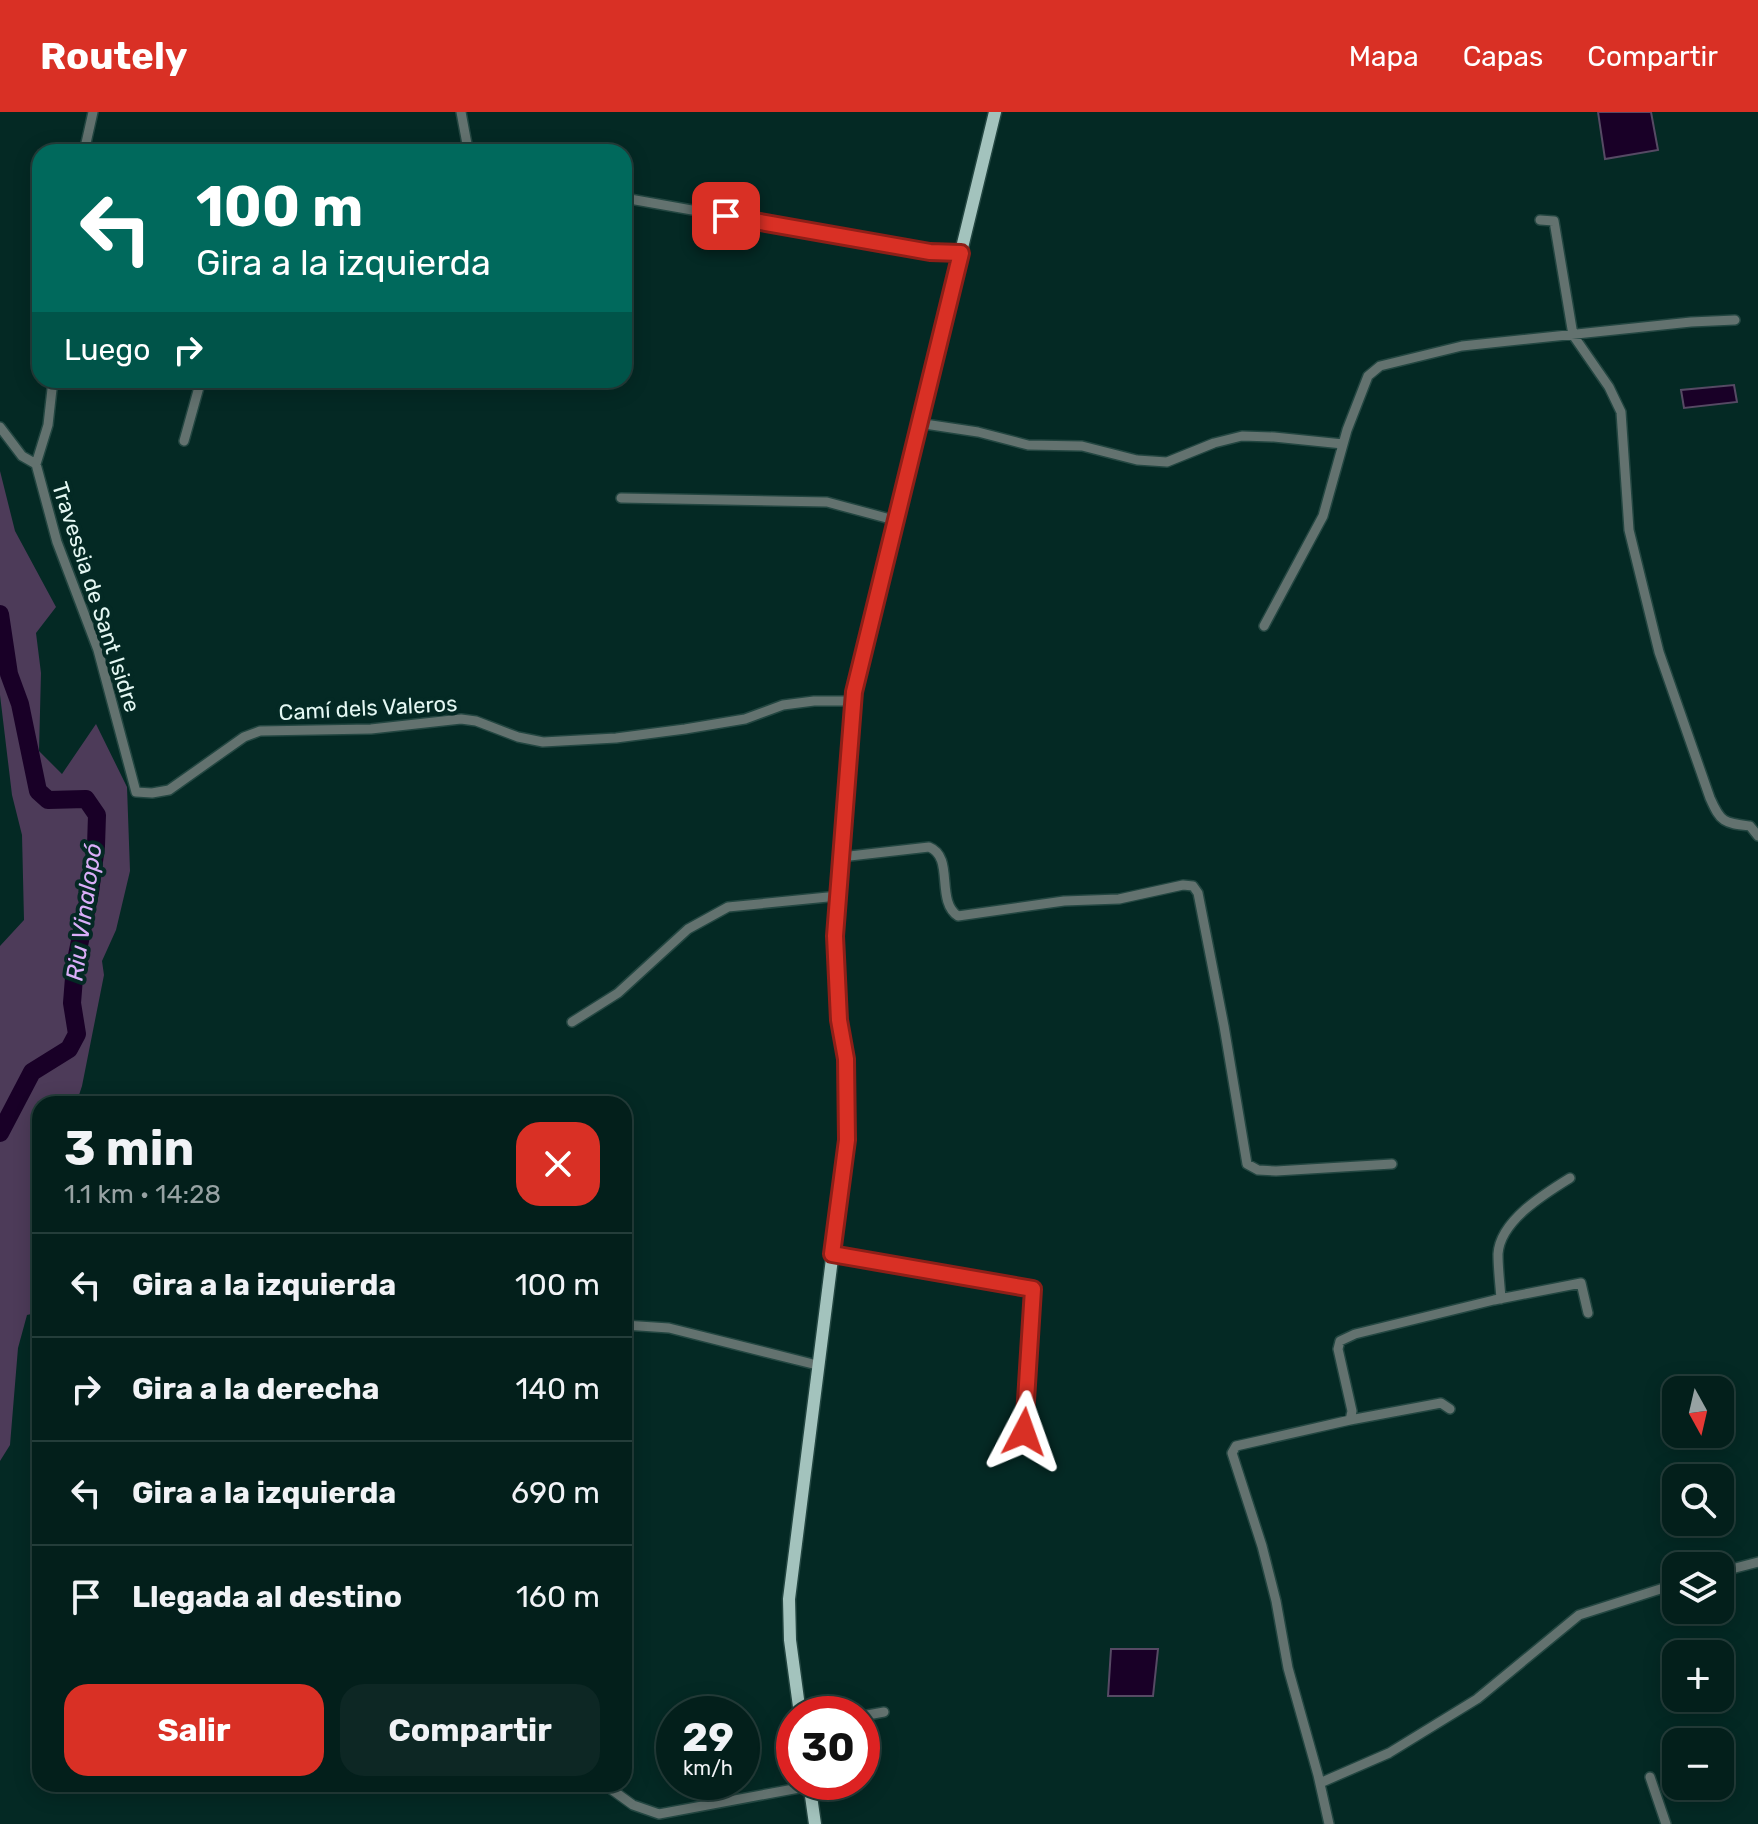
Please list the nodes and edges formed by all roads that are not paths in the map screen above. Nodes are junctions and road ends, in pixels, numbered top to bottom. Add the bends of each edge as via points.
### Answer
1 (93, 112) edge
2 (461, 112) edge
3 (995, 112) edge
4 (86, 144) edge
5 (467, 144) edge
6 (632, 199) edge
7 (1540, 220) dead end
8 (961, 253) junction
9 (1735, 320) dead end
10 (1573, 335) junction
11 (52, 388) edge
12 (199, 388) edge
13 (918, 423) junction
14 (0, 427) edge
15 (184, 441) dead end
16 (1343, 444) junction
17 (36, 464) junction
18 (621, 498) dead end
19 (894, 520) junction
20 (1264, 626) dead end
21 (853, 701) junction
22 (136, 792) joint
23 (1758, 836) edge
24 (841, 857) junction
25 (838, 896) junction
26 (572, 1022) dead end
27 (1392, 1164) dead end
28 (1570, 1178) dead end
29 (832, 1254) junction
30 (1501, 1299) junction
31 (1588, 1313) dead end
32 (632, 1326) edge
33 (817, 1365) junction
34 (1450, 1409) dead end
35 (1350, 1420) junction
36 (1024, 1432) dead end
37 (1758, 1562) edge
38 (1734, 1568) edge
39 (1662, 1588) edge
40 (798, 1696) edge
41 (884, 1712) dead end
42 (880, 1713) edge
43 (1650, 1777) dead end
44 (1320, 1783) junction
45 (776, 1791) edge
46 (615, 1792) edge
47 (812, 1800) edge
48 (815, 1824) edge
49 (1329, 1824) edge
50 (1666, 1824) edge

1 - 4 street
2 - 5 street
3 - 8 main road
6 - 8 street
7 - 10 street via 1554,221
8 - 13 main road
9 - 10 street
10 - 16 street via 1462,346 1380,366 1368,376
10 - 23 street via 1621,412 1629,530 1659,652 1710,798 1718,817 1727,824 1750,826
11 - 17 street
12 - 15 street
13 - 16 street via 1028,445 1082,446 1167,462 1242,436
13 - 19 main road
14 - 17 street, Travessia de Sant Isidre via 22,456
16 - 20 street via 1323,516
17 - 22 street, Travessia de Sant Isidre via 57,542 98,650
18 - 19 street via 827,502
19 - 21 main road
21 - 22 street, Camí dels Valeros via 783,705 745,719 685,729 543,742 461,719 371,729 260,731 169,790
21 - 24 main road
24 - 25 main road
24 - 27 street via 937,850 947,901 958,916 1193,886 1222,1012 1247,1164 1276,1171
25 - 26 street via 728,907 688,929 618,993
25 - 29 main road via 836,975 848,1103
28 - 30 street via 1538,1197 1504,1233 1498,1252
29 - 33 main road
29 - 36 street via 1033,1289
30 - 31 street via 1581,1283
30 - 35 street via 1340,1341
32 - 33 street via 669,1328
33 - 40 main road via 789,1599
34 - 35 street via 1441,1403
35 - 44 street via 1263,1438 1236,1446 1232,1453 1262,1546
37 - 38 street
39 - 44 street via 1579,1615 1477,1699 1389,1753
41 - 42 street
43 - 50 street
44 - 49 street
45 - 46 street via 659,1814
47 - 48 main road

